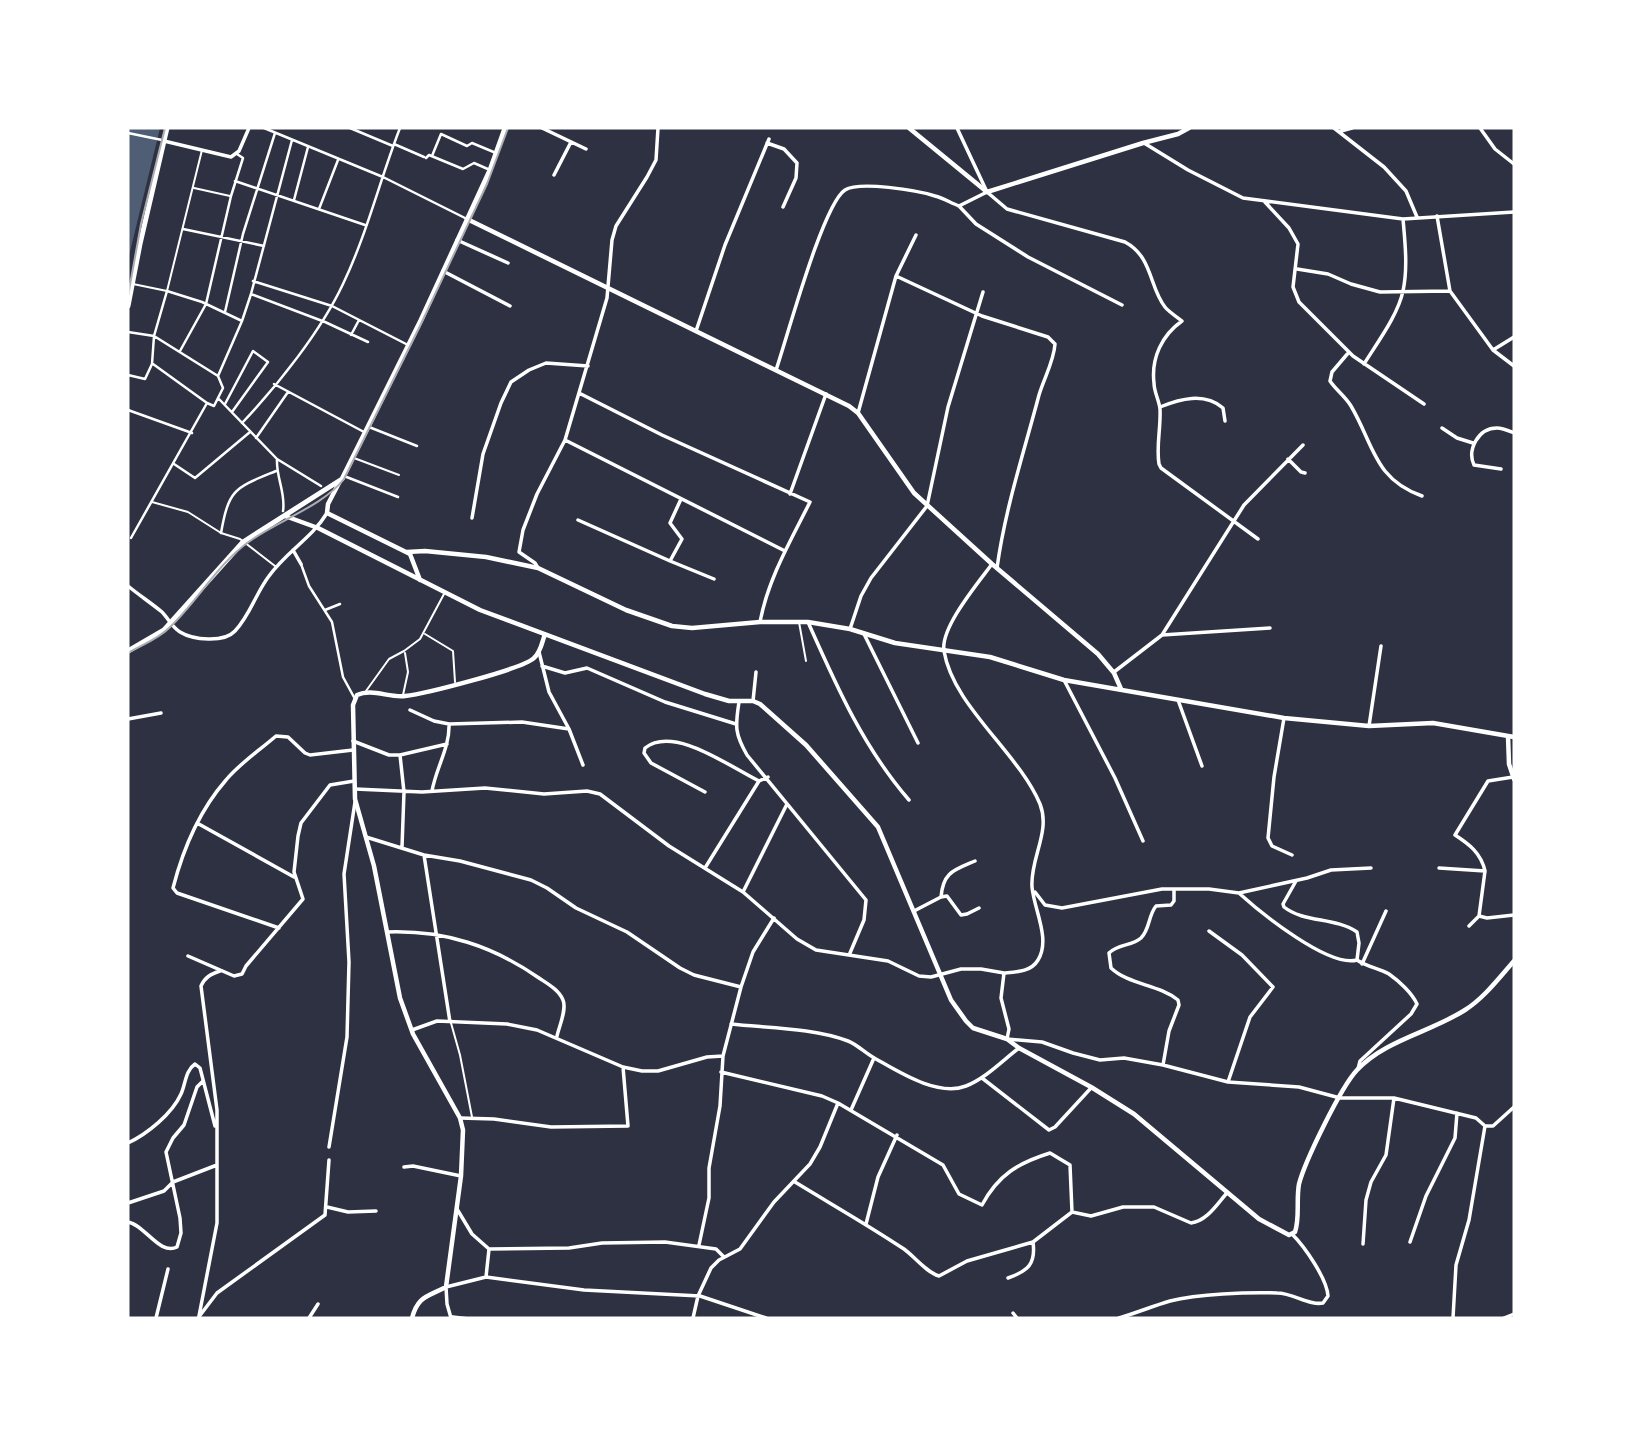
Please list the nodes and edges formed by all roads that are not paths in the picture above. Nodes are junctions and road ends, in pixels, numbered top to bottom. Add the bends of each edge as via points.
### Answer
1 (167, 128) edge
2 (249, 128) edge
3 (264, 128) edge
4 (350, 128) edge
5 (400, 128) edge
6 (505, 128) edge
7 (542, 128) edge
8 (658, 128) edge
9 (909, 128) edge
10 (957, 128) edge
11 (1189, 128) edge
12 (1334, 128) edge
13 (1352, 128) edge
14 (1480, 128) edge
15 (1340, 132) junction
16 (275, 133) junction
17 (128, 134) edge
18 (161, 140) junction
19 (292, 140) junction
20 (570, 142) junction
21 (1143, 143) junction
22 (394, 145) junction
23 (308, 147) junction
24 (586, 149) dead end
25 (202, 150) junction
26 (496, 153) junction
27 (237, 154) junction
28 (432, 156) junction
29 (338, 160) junction
30 (1514, 164) edge
31 (489, 170) junction
32 (554, 175) dead end
33 (381, 178) junction
34 (235, 181) junction
35 (193, 188) junction
36 (257, 188) junction
37 (987, 192) junction
38 (276, 194) junction
39 (231, 196) junction
40 (1262, 199) junction
41 (294, 200) junction
42 (959, 206) junction
43 (783, 207) dead end
44 (319, 209) junction
45 (1514, 212) edge
46 (1437, 216) junction
47 (1417, 217) junction
48 (467, 219) junction
49 (1403, 219) junction
50 (366, 225) junction
51 (183, 229) junction
52 (916, 235) dead end
53 (223, 238) junction
54 (457, 240) junction
55 (242, 241) junction
56 (264, 246) junction
57 (508, 263) dead end
58 (1297, 269) junction
59 (443, 271) junction
60 (896, 276) junction
61 (253, 281) junction
62 (132, 284) junction
63 (606, 288) junction
64 (167, 291) junction
65 (1450, 291) junction
66 (983, 292) dead end
67 (1403, 292) junction
68 (251, 293) junction
69 (206, 303) junction
70 (1122, 304) dead end
71 (128, 306) edge
72 (332, 306) junction
73 (510, 306) dead end
74 (224, 313) junction
75 (975, 313) junction
76 (359, 320) junction
77 (242, 321) junction
78 (322, 321) junction
79 (696, 331) junction
80 (128, 332) edge
81 (351, 335) junction
82 (154, 336) junction
83 (1514, 337) edge
84 (368, 342) dead end
85 (409, 345) junction
86 (1493, 350) junction
87 (180, 351) junction
88 (1349, 352) junction
89 (152, 363) junction
90 (1364, 364) junction
91 (588, 366) junction
92 (1514, 366) edge
93 (776, 370) junction
94 (128, 375) edge
95 (218, 376) junction
96 (274, 384) junction
97 (288, 392) junction
98 (579, 393) junction
99 (827, 393) junction
100 (218, 398) junction
101 (207, 403) junction
102 (225, 404) junction
103 (1424, 404) dead end
104 (1160, 407) junction
105 (128, 410) edge
106 (232, 412) junction
107 (858, 414) junction
108 (1226, 421) dead end
109 (242, 423) junction
110 (1442, 428) dead end
111 (367, 430) junction
112 (250, 432) junction
113 (192, 433) junction
114 (1514, 433) edge
115 (256, 438) junction
116 (565, 440) junction
117 (1474, 443) junction
118 (1303, 445) dead end
119 (417, 446) dead end
120 (353, 458) junction
121 (277, 459) junction
122 (1288, 459) junction
123 (174, 464) junction
124 (1500, 469) dead end
125 (276, 471) junction
126 (1305, 473) dead end
127 (399, 475) dead end
128 (342, 478) junction
129 (321, 486) dead end
130 (790, 494) junction
131 (1422, 496) dead end
132 (398, 497) dead end
133 (681, 499) junction
134 (151, 502) junction
135 (928, 506) junction
136 (327, 513) junction
137 (284, 514) junction
138 (472, 518) dead end
139 (578, 520) dead end
140 (1233, 523) junction
141 (318, 528) junction
142 (221, 533) junction
143 (131, 538) dead end
144 (1258, 539) dead end
145 (243, 542) junction
146 (293, 550) junction
147 (785, 551) junction
148 (407, 552) junction
149 (670, 561) junction
150 (301, 564) joint
151 (992, 564) junction
152 (276, 566) junction
153 (538, 568) junction
154 (997, 568) junction
155 (714, 579) dead end
156 (420, 580) junction
157 (128, 586) edge
158 (445, 593) junction
159 (340, 604) dead end
160 (325, 610) junction
161 (799, 621) junction
162 (760, 622) junction
163 (808, 622) junction
164 (171, 623) junction
165 (1270, 628) dead end
166 (850, 629) junction
167 (424, 633) junction
168 (545, 634) junction
169 (864, 634) junction
170 (1162, 635) junction
171 (1381, 646) dead end
172 (943, 649) junction
173 (128, 651) edge
174 (404, 651) junction
175 (539, 652) junction
176 (806, 661) dead end
177 (542, 666) junction
178 (756, 672) dead end
179 (1114, 673) junction
180 (1064, 680) junction
181 (455, 685) junction
182 (1122, 690) junction
183 (365, 692) junction
184 (403, 696) junction
185 (355, 699) junction
186 (1178, 700) junction
187 (753, 701) junction
188 (739, 702) junction
189 (410, 710) dead end
190 (161, 713) dead end
191 (1283, 718) junction
192 (128, 719) edge
193 (449, 724) junction
194 (736, 724) junction
195 (1369, 726) junction
196 (569, 729) junction
197 (1511, 737) edge
198 (352, 741) junction
199 (918, 743) dead end
200 (447, 744) junction
201 (353, 750) junction
202 (401, 755) junction
203 (583, 765) dead end
204 (1202, 766) dead end
205 (768, 777) junction
206 (1513, 778) edge
207 (354, 781) junction
208 (759, 781) junction
209 (355, 789) junction
210 (432, 790) junction
211 (404, 792) junction
212 (705, 792) dead end
213 (355, 799) junction
214 (909, 800) dead end
215 (787, 804) junction
216 (197, 823) junction
217 (366, 837) junction
218 (1143, 841) dead end
219 (402, 847) junction
220 (424, 855) junction
221 (1292, 855) dead end
222 (975, 861) dead end
223 (705, 868) junction
224 (1371, 868) dead end
225 (1439, 868) dead end
226 (1485, 871) junction
227 (296, 877) junction
228 (1296, 881) junction
229 (1032, 886) junction
230 (1174, 890) junction
231 (743, 892) junction
232 (1239, 893) junction
233 (941, 897) junction
234 (979, 908) dead end
235 (914, 911) junction
236 (1386, 911) dead end
237 (1514, 915) edge
238 (1479, 916) junction
239 (774, 918) junction
240 (1469, 926) dead end
241 (279, 928) junction
242 (1209, 931) dead end
243 (387, 932) junction
244 (436, 936) junction
245 (850, 954) junction
246 (188, 956) dead end
247 (1357, 960) junction
248 (1514, 961) edge
249 (1362, 964) junction
250 (220, 971) junction
251 (940, 973) junction
252 (1004, 973) junction
253 (741, 988) junction
254 (451, 1023) junction
255 (731, 1024) junction
256 (412, 1030) junction
257 (556, 1037) junction
258 (1007, 1039) junction
259 (1019, 1048) junction
260 (723, 1056) junction
261 (874, 1058) junction
262 (1163, 1065) junction
263 (624, 1067) junction
264 (1358, 1069) junction
265 (721, 1072) junction
266 (982, 1078) junction
267 (203, 1081) junction
268 (1228, 1082) junction
269 (1091, 1087) junction
270 (1340, 1097) junction
271 (1394, 1098) junction
272 (838, 1103) junction
273 (1514, 1107) edge
274 (851, 1110) junction
275 (1457, 1113) junction
276 (460, 1118) junction
277 (472, 1118) junction
278 (1485, 1126) junction
279 (216, 1131) junction
280 (897, 1135) junction
281 (128, 1143) edge
282 (329, 1147) dead end
283 (328, 1160) dead end
284 (217, 1165) junction
285 (404, 1167) dead end
286 (461, 1176) junction
287 (173, 1182) junction
288 (795, 1182) junction
289 (1228, 1192) junction
290 (128, 1203) edge
291 (327, 1208) junction
292 (456, 1208) junction
293 (376, 1211) dead end
294 (1072, 1212) junction
295 (128, 1222) edge
296 (866, 1224) junction
297 (1292, 1234) junction
298 (1033, 1242) junction
299 (1409, 1242) dead end
300 (1363, 1244) dead end
301 (699, 1245) junction
302 (489, 1249) junction
303 (724, 1257) junction
304 (168, 1269) dead end
305 (486, 1277) junction
306 (1008, 1278) dead end
307 (446, 1287) junction
308 (698, 1296) junction
309 (318, 1304) dead end
310 (1013, 1313) dead end
311 (1514, 1314) edge
312 (198, 1317) edge
313 (450, 1317) edge
314 (156, 1318) edge
315 (309, 1318) edge
316 (412, 1318) edge
317 (467, 1318) edge
318 (693, 1318) edge
319 (766, 1318) edge
320 (1017, 1318) edge
321 (1119, 1318) edge
322 (1453, 1318) edge
323 (1504, 1318) edge

1 - 18 main road
2 - 27 street
3 - 16 street
4 - 22 street
5 - 22 street
6 - 26 main road
7 - 20 street
8 - 63 street via 656,160 616,226
9 - 37 street
10 - 37 street
11 - 21 street
12 - 15 street
13 - 15 street
14 - 30 street
15 - 47 street via 1406,191
16 - 19 street
16 - 36 street
17 - 18 street
18 - 25 street
18 - 62 main road
19 - 23 street
19 - 38 street
20 - 24 street
20 - 32 street
21 - 37 street
21 - 40 street via 1236,196
22 - 28 street
22 - 33 street
23 - 29 street
23 - 41 street
25 - 27 street via 231,157
25 - 35 lane
26 - 28 street via 441,134
26 - 31 main road
27 - 34 street via 243,158
28 - 31 street via 463,169 474,163
29 - 33 street
29 - 44 street
31 - 48 main road
33 - 48 street
33 - 50 street
34 - 36 street
34 - 39 street
35 - 39 lane
35 - 51 lane
36 - 38 street
36 - 55 street
37 - 42 street
37 - 104 street via 1007,209 1134,247 1164,306 1182,321 1169,330 1158,349 1154,384
38 - 41 street
38 - 56 street
39 - 53 street
40 - 49 street
40 - 58 street via 1296,238
41 - 44 street
42 - 70 street via 976,225 1028,257
42 - 93 street via 913,191 857,187 840,193 825,218
43 - 79 street via 796,178 797,163 768,141
44 - 50 street
45 - 46 street
46 - 47 street
46 - 65 street
47 - 49 street
48 - 54 main road
48 - 63 street
49 - 67 street
50 - 72 street
51 - 53 street
51 - 64 lane
52 - 60 street
53 - 55 street
53 - 69 street
54 - 57 street
54 - 59 main road
55 - 56 street
55 - 74 street
56 - 61 street
58 - 67 street via 1328,274 1367,289
58 - 88 street via 1293,287 1299,302
59 - 73 street
59 - 85 main road
60 - 75 street
60 - 107 street
61 - 68 street
61 - 72 street
62 - 64 lane
62 - 71 main road
63 - 79 street
63 - 91 street
64 - 69 street
64 - 82 street
65 - 67 street
65 - 86 street
66 - 75 street
67 - 90 street
68 - 77 street
68 - 78 street
69 - 74 street
69 - 87 street
72 - 76 street
72 - 78 street
74 - 77 street
75 - 135 street via 948,407
75 - 154 street via 1030,329 1055,344 1013,492
76 - 81 street
76 - 85 street
77 - 95 street
78 - 81 street
78 - 96 street
79 - 93 street
80 - 82 street
81 - 84 street
82 - 87 street
82 - 89 street
83 - 86 street
85 - 111 main road
86 - 92 street
87 - 95 street
88 - 90 street
88 - 131 street via 1330,381 1350,404 1385,472 1400,486
89 - 94 street via 145,379
89 - 101 street
90 - 103 street
91 - 98 street
91 - 138 street via 546,363 511,382 483,454
93 - 99 street
95 - 100 street via 223,388
96 - 97 street
96 - 109 street
97 - 111 street
97 - 115 street
98 - 116 street
98 - 130 street
99 - 107 street
99 - 130 street
100 - 101 street via 214,406
100 - 102 street
101 - 113 street
102 - 106 street
102 - 106 street via 253,351 268,362
104 - 108 street via 1202,398 1223,408
104 - 140 street via 1161,468
105 - 113 street
106 - 109 street
107 - 135 street
109 - 112 street
110 - 117 street
111 - 119 street
111 - 120 main road
112 - 115 street
112 - 123 street via 195,478
113 - 123 street
114 - 117 street via 1492,429
115 - 121 street
116 - 133 street
116 - 153 street via 537,494 518,547
117 - 124 street via 1474,465
118 - 122 street
120 - 127 lane
120 - 128 main road
121 - 125 street
121 - 129 street
122 - 126 street
122 - 140 street
123 - 134 street
125 - 137 street via 285,498
125 - 142 street via 232,494
128 - 132 street
128 - 136 street
128 - 137 main road
130 - 147 street via 810,502
133 - 147 street
133 - 149 street via 670,523 682,539
134 - 142 lane via 188,512
134 - 143 street
135 - 151 street
135 - 166 street via 871,579
136 - 141 street
136 - 148 street
137 - 141 street
137 - 145 main road
139 - 149 street
140 - 144 street
140 - 170 street
141 - 146 street
141 - 156 street
142 - 145 lane
145 - 152 lane
145 - 164 main road
146 - 150 street
146 - 152 street
147 - 162 street
148 - 153 street via 486,557
148 - 156 street
149 - 155 street
150 - 160 street
151 - 154 street
151 - 172 street via 956,616
152 - 164 street via 249,612 226,638 182,634
153 - 162 street via 626,610 672,626
154 - 179 street via 1073,631
156 - 158 street
157 - 164 street
158 - 167 lane
158 - 168 street
159 - 160 street
160 - 185 street via 332,622 343,677
161 - 162 street
161 - 163 street
161 - 176 lane
163 - 166 street
163 - 214 street via 840,695 872,752
164 - 173 main road
165 - 170 street
166 - 169 street
167 - 174 lane
167 - 181 lane via 453,651
168 - 175 street
168 - 188 street via 705,694
169 - 172 street
169 - 199 street
170 - 179 street
171 - 195 street
172 - 180 street via 990,657
172 - 229 street via 960,690 1040,806 1044,829
174 - 183 lane via 389,659
174 - 184 lane via 408,672
175 - 177 street
175 - 181 street via 529,662
177 - 194 street via 565,673 587,668 665,702
177 - 196 street via 549,692
178 - 187 street
179 - 182 street
180 - 182 street
180 - 218 street
181 - 184 street
182 - 186 street
183 - 184 street
183 - 185 street
185 - 198 street
186 - 191 street
186 - 204 street
187 - 188 street
187 - 235 street via 806,744 874,821
188 - 194 street
189 - 193 street
190 - 192 street
191 - 195 street
191 - 221 street via 1268,838 1272,846
193 - 196 street via 522,722
193 - 200 street
194 - 205 street via 747,755
195 - 197 street via 1433,723
196 - 203 street
197 - 206 street
198 - 201 street
198 - 202 street
200 - 202 street
200 - 210 street
201 - 207 street
201 - 216 street via 310,755 288,737 276,736 228,777
202 - 211 street
205 - 208 street
205 - 215 street
206 - 226 street via 1488,781 1455,835 1482,858
207 - 209 street
207 - 227 street via 330,785 301,823
208 - 212 street via 679,741 660,740 645,748 651,763
208 - 223 street
209 - 211 street
209 - 213 street
210 - 211 street
210 - 223 street via 600,794
211 - 219 street
213 - 217 street
213 - 282 street via 344,874 347,1037
215 - 231 street
215 - 245 street via 866,900 864,920
216 - 227 street
216 - 241 street via 173,888
217 - 219 street
217 - 243 street
219 - 220 street
220 - 244 street
220 - 253 street via 531,880 627,932 680,968
222 - 233 street via 946,876
223 - 231 street
224 - 228 street via 1331,870
225 - 226 street
226 - 238 street
227 - 241 street via 303,899
228 - 232 street
228 - 247 street via 1284,906 1299,916 1357,932
229 - 230 street via 1041,901 1053,908
229 - 252 street via 1041,951 1032,967
230 - 232 street
230 - 262 street via 1174,901 1156,906 1138,941 1109,953 1111,968 1120,976 1178,1000
231 - 239 street
232 - 247 street via 1326,953 1343,961
233 - 234 street via 947,896 961,915
233 - 235 street
235 - 251 street
236 - 249 street
237 - 238 street
238 - 240 street
239 - 245 street via 816,950
239 - 253 street via 753,952
241 - 250 street via 242,974
242 - 268 street via 1242,955 1273,987 1250,1017
243 - 244 street
243 - 256 street via 400,998
244 - 254 street
244 - 257 street via 501,954 556,990 564,1003
245 - 251 street via 888,961 919,976
246 - 250 street
247 - 249 street
248 - 264 street via 1465,1010
249 - 264 street via 1389,974 1417,1004 1360,1061
250 - 279 street via 201,986
251 - 252 street via 971,968
251 - 258 street via 951,1000 973,1028
252 - 258 street via 1001,998
253 - 255 street
254 - 256 street via 437,1021
254 - 257 street via 507,1024
254 - 277 lane
255 - 260 street
255 - 261 street via 850,1041
256 - 276 street
257 - 263 street
258 - 259 street
258 - 262 street via 1042,1042 1100,1060 1124,1058
259 - 266 street
259 - 269 street
260 - 263 street via 658,1071
260 - 265 street
261 - 266 street via 937,1087 964,1087
261 - 274 street
262 - 268 street
263 - 277 street via 628,1126 551,1127
264 - 270 street
265 - 272 street
265 - 301 street via 709,1198
266 - 269 street via 1049,1130
267 - 279 street
267 - 281 street via 200,1068 191,1066 176,1103
267 - 287 street via 166,1152
268 - 270 street via 1299,1087
269 - 289 street via 1134,1114
270 - 271 street
270 - 297 street via 1302,1177 1297,1227
271 - 275 street
271 - 300 street via 1386,1155 1366,1200
272 - 274 street
272 - 288 street via 820,1147
273 - 278 street via 1493,1126
274 - 280 street
275 - 278 street
275 - 299 street via 1455,1138
276 - 277 street
276 - 286 street
278 - 322 street via 1469,1220 1456,1265
279 - 284 street
280 - 294 street via 943,1164 962,1198 982,1205 992,1186 1011,1170 1050,1153 1070,1165
280 - 296 street via 878,1177
283 - 291 street
284 - 287 street
284 - 312 street via 217,1223
285 - 286 street
286 - 292 street
287 - 290 street via 164,1191
287 - 295 street via 181,1233 177,1247 166,1249
288 - 296 street
288 - 303 street via 774,1202 740,1249
289 - 294 street via 1205,1218 1191,1223 1154,1207 1091,1216
289 - 297 street via 1268,1224
291 - 293 street
291 - 312 street via 317,1223 217,1293
292 - 302 street via 472,1234
292 - 307 street
294 - 298 street
296 - 298 street via 939,1276 967,1261
297 - 321 street via 1326,1284 1328,1296 1323,1303 1276,1292 1188,1298
298 - 306 street via 1030,1264 1024,1272
301 - 302 street via 602,1243
301 - 303 street via 716,1249
302 - 305 street
303 - 308 street via 711,1268
304 - 314 street
305 - 307 street
305 - 308 street via 584,1290
307 - 313 street
307 - 316 street via 421,1299
308 - 318 street
308 - 319 street
309 - 315 street
310 - 320 street
311 - 323 street
313 - 317 lane

